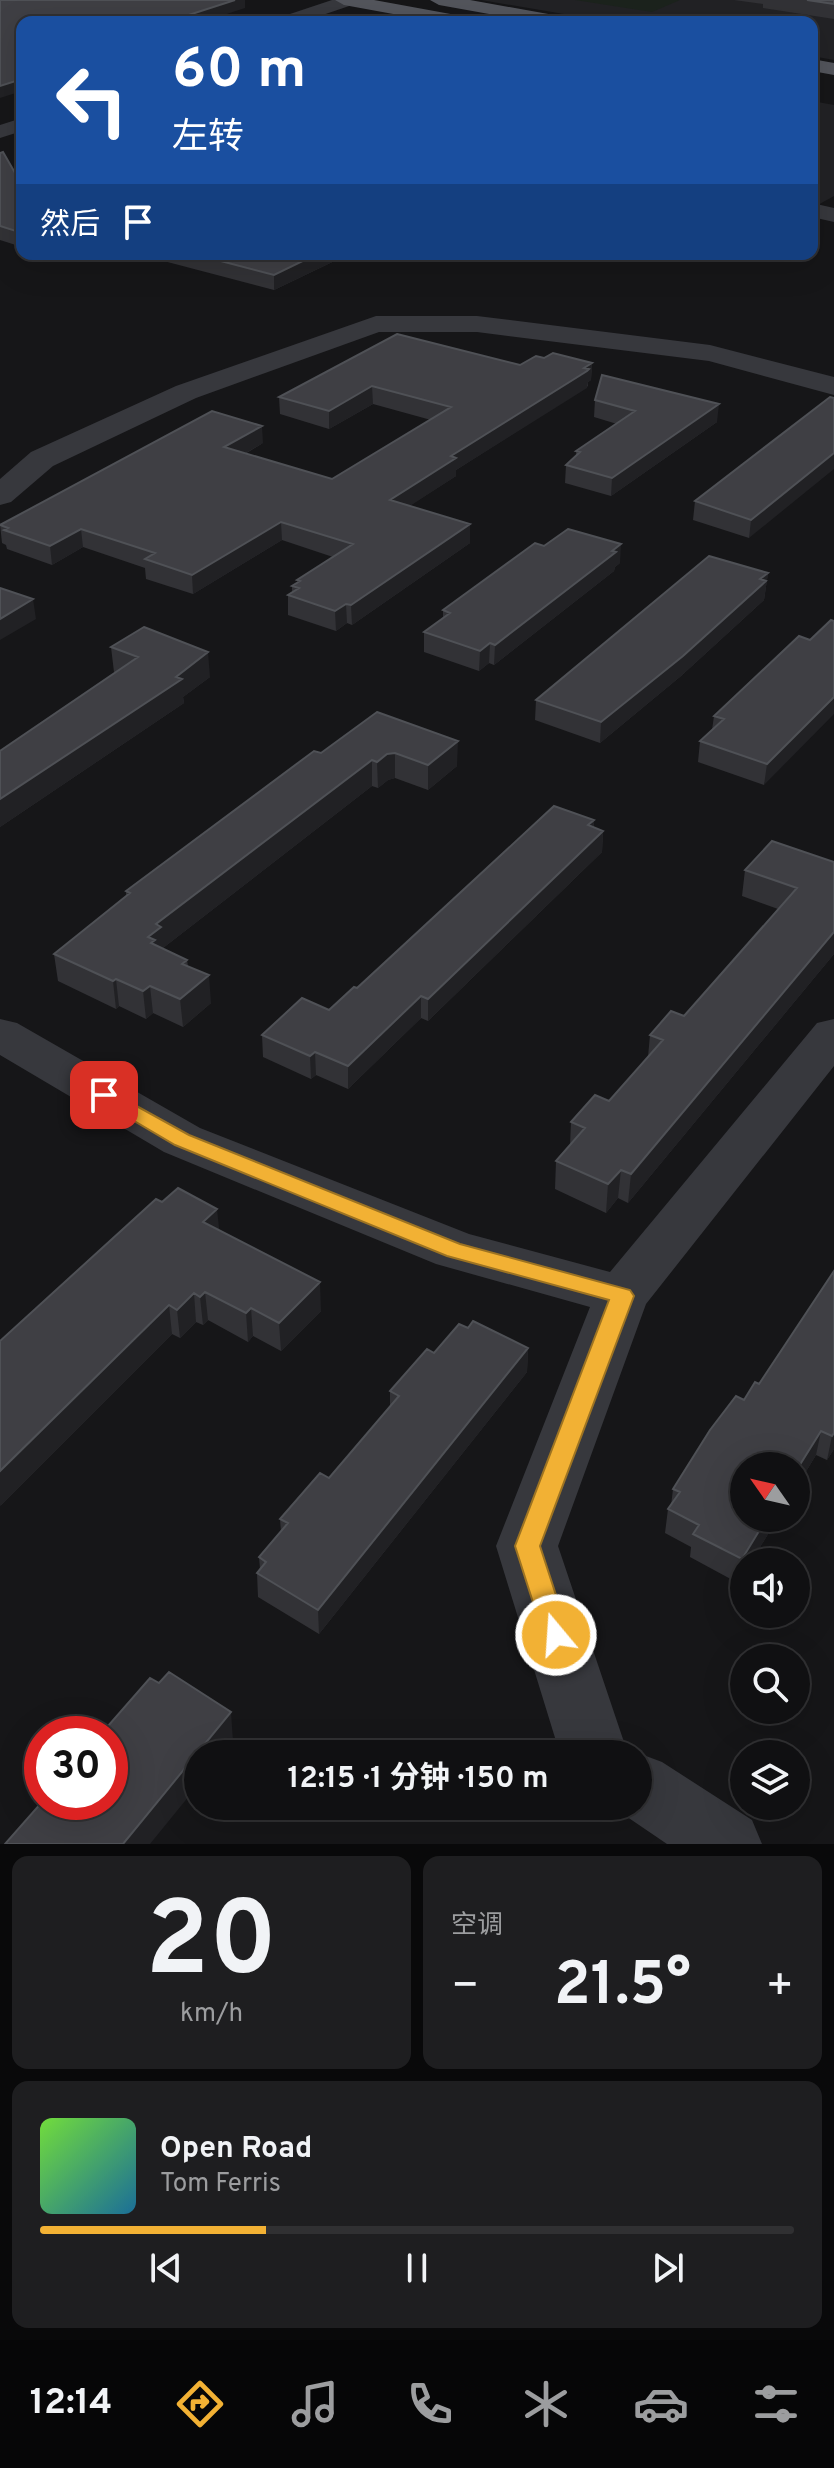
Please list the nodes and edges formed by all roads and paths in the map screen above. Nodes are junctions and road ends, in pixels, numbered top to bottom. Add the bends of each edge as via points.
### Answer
1 (439, 0) edge
2 (357, 1) edge
3 (305, 16) edge
4 (326, 16) edge
5 (437, 16) edge
6 (531, 16) edge
7 (834, 386) edge
8 (0, 495) edge
9 (0, 1034) edge
10 (834, 1034) edge
11 (622, 1296) junction
12 (589, 1740) edge
13 (652, 1794) edge
14 (727, 1844) edge

1 - 6 main road
2 - 3 street
2 - 4 street
2 - 5 main road
7 - 8 street via 710,353 477,324 376,324 28,455
9 - 11 street via 182,1140 455,1250
10 - 11 street
11 - 12 street via 527,1546
13 - 14 street

